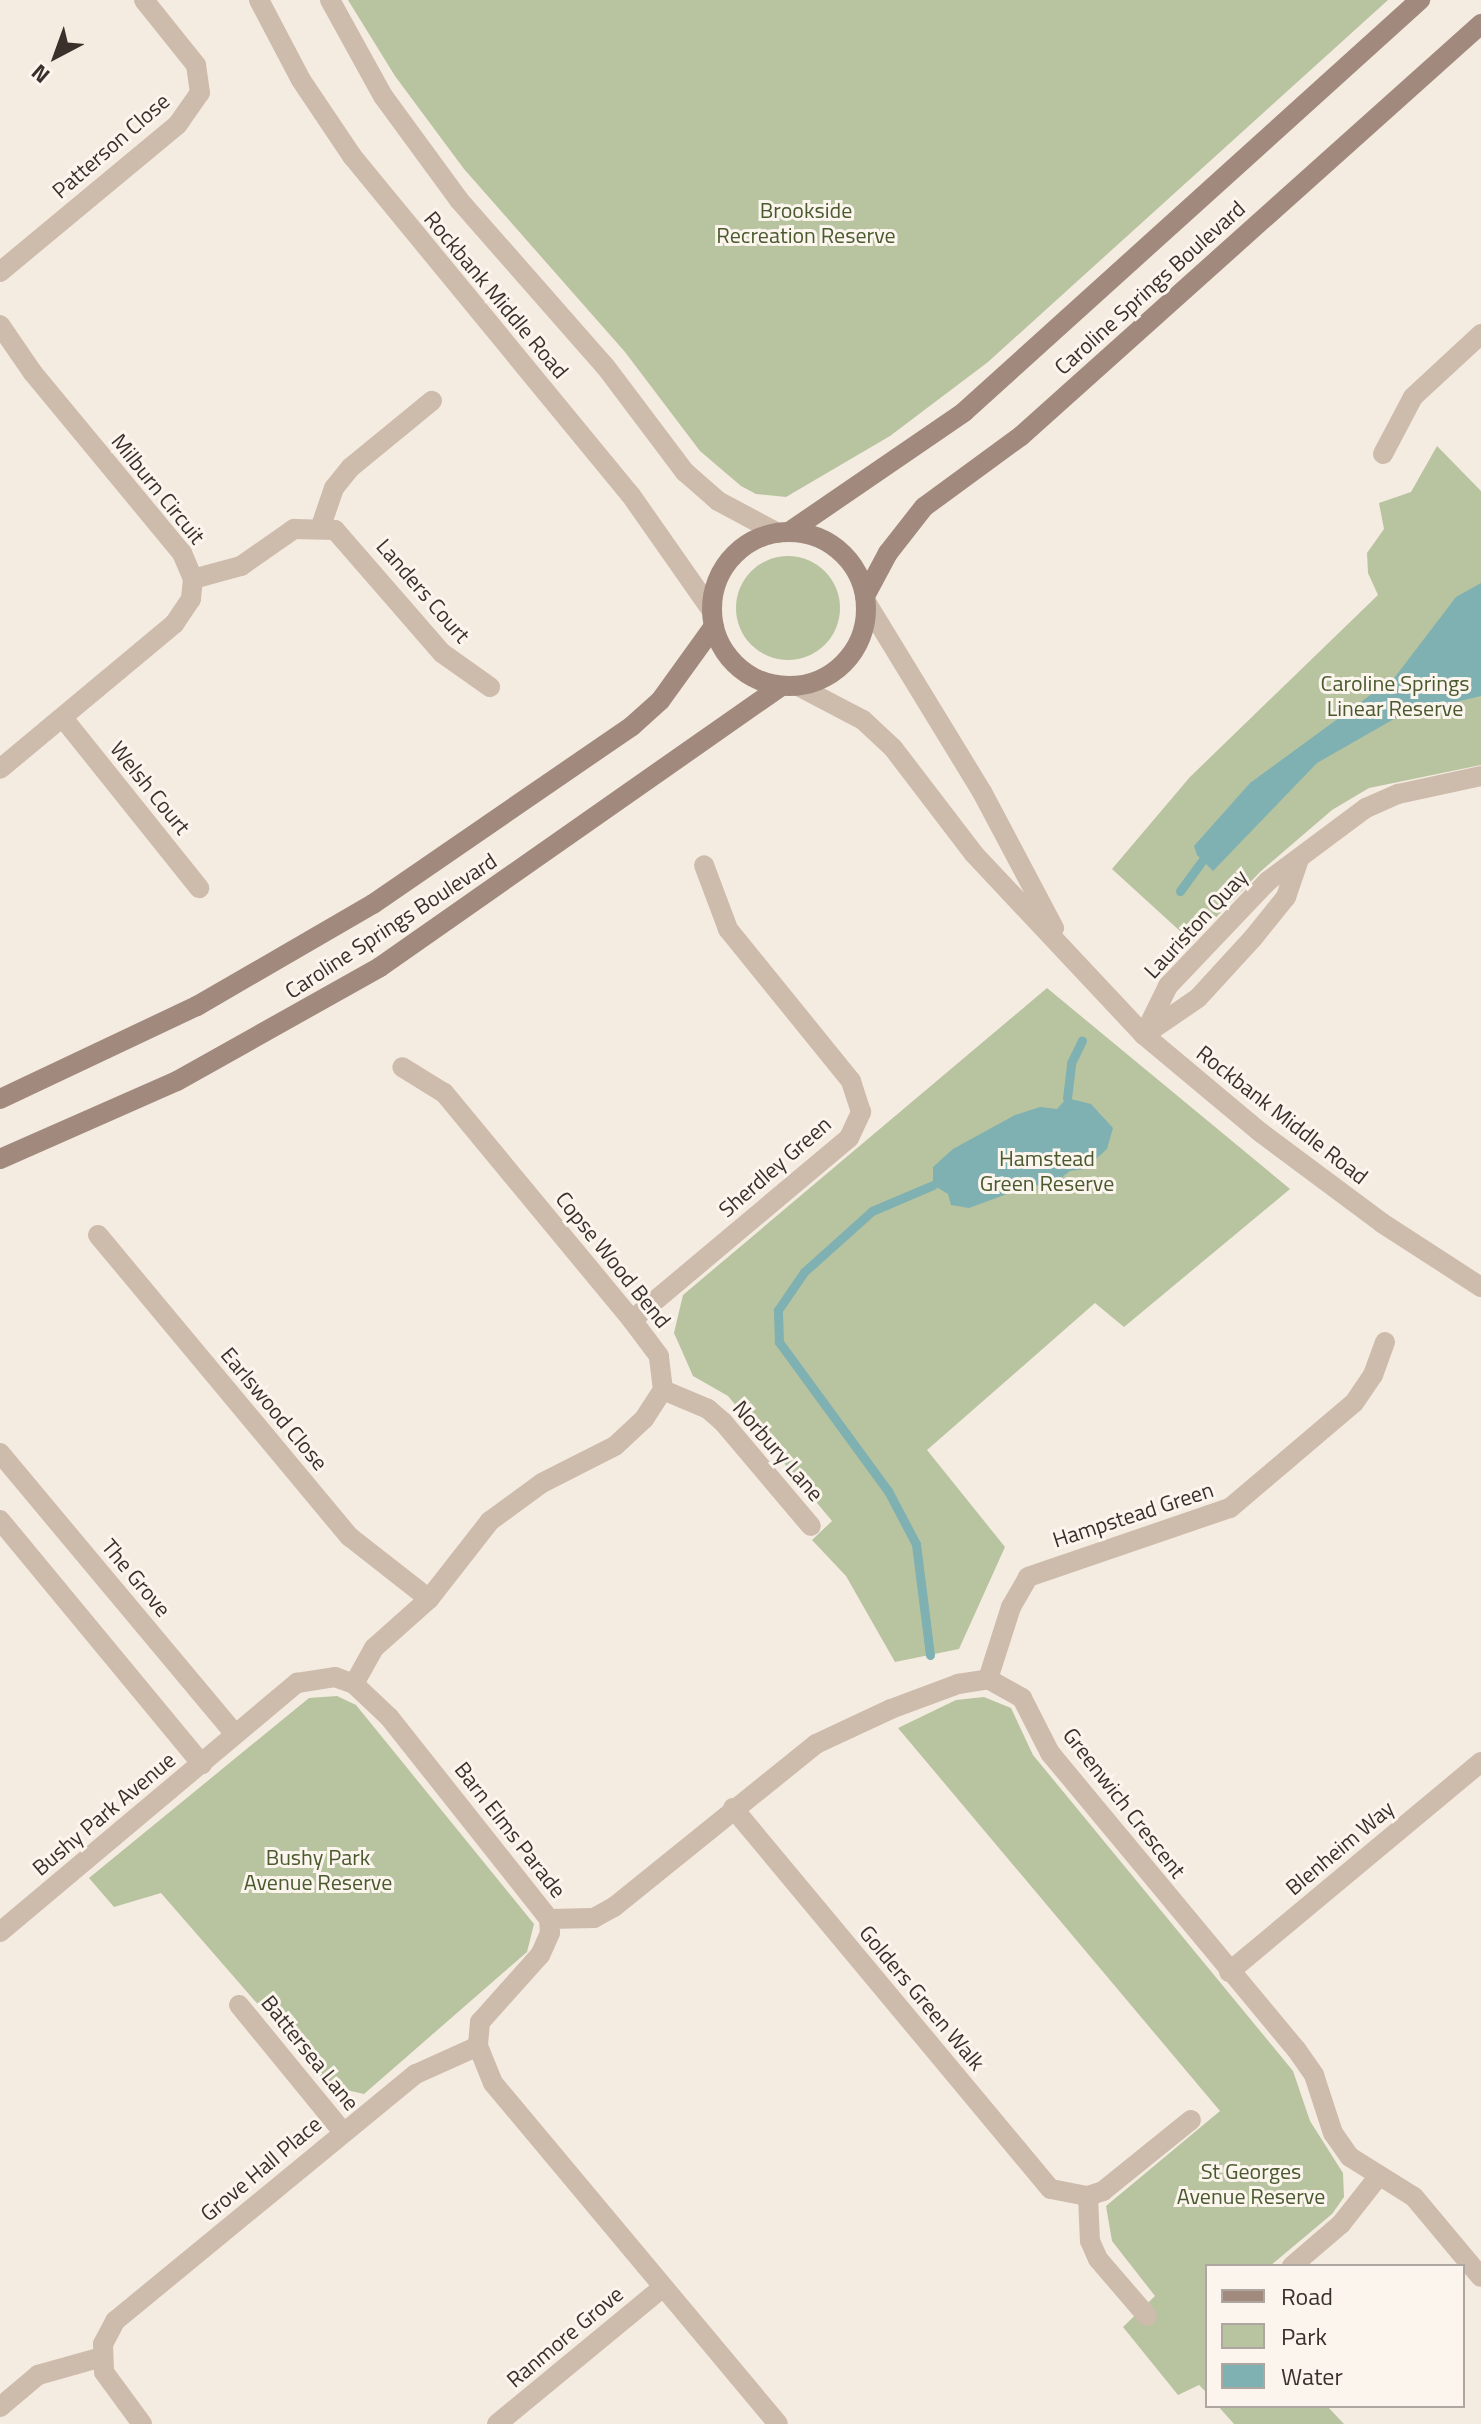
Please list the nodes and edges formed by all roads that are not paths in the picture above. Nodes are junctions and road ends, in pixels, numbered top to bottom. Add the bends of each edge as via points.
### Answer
1 (144, 0) edge
2 (259, 0) edge
3 (330, 0) edge
4 (1420, 0) edge
5 (1481, 24) edge
6 (0, 272) edge
7 (0, 325) edge
8 (1481, 334) edge
9 (432, 401) dead end
10 (1383, 454) dead end
11 (321, 526) junction
12 (783, 533) junction
13 (193, 579) junction
14 (865, 599) junction
15 (713, 618) junction
16 (790, 686) junction
17 (490, 687) dead end
18 (63, 718) junction
19 (0, 769) edge
20 (1481, 776) edge
21 (1298, 862) junction
22 (704, 865) dead end
23 (199, 888) dead end
24 (1072, 959) junction
25 (1144, 1035) junction
26 (402, 1067) dead end
27 (0, 1099) edge
28 (0, 1159) edge
29 (98, 1235) dead end
30 (1481, 1287) edge
31 (632, 1320) junction
32 (1385, 1342) dead end
33 (663, 1390) junction
34 (0, 1453) edge
35 (0, 1520) edge
36 (811, 1526) dead end
37 (429, 1599) junction
38 (988, 1679) junction
39 (354, 1684) junction
40 (235, 1734) junction
41 (1481, 1762) edge
42 (202, 1764) junction
43 (733, 1808) junction
44 (549, 1919) junction
45 (0, 1932) edge
46 (1229, 1972) junction
47 (239, 2005) dead end
48 (478, 2046) junction
49 (1191, 2120) dead end
50 (343, 2132) junction
51 (1378, 2177) junction
52 (1088, 2196) junction
53 (1294, 2264) edge
54 (1481, 2277) edge
55 (663, 2287) junction
56 (1147, 2316) dead end
57 (102, 2357) junction
58 (0, 2407) edge
59 (142, 2424) edge
60 (497, 2424) edge
61 (778, 2424) edge

1 - 6 street, Patterson Close via 196,65 200,93 178,124
2 - 15 street, Rockbank Middle Road via 301,80 352,156 611,470
3 - 12 street, Rockbank Middle Road via 383,96 459,200 605,366 685,472 718,501
4 - 12 main road, Caroline Springs Boulevard via 964,412
5 - 14 main road, Caroline Springs Boulevard via 1021,436 924,507 888,553
7 - 13 street, Milburn Circuit via 33,373 182,553
8 - 10 street via 1413,397
9 - 11 street via 350,468 334,488
11 - 13 street via 294,529 241,566
11 - 17 street, Landers Court via 348,539 442,653
12 - 14 main road via 810,535 846,558
12 - 15 main road via 738,551 724,569
13 - 18 street, Milburn Circuit via 191,599 174,624
14 - 16 main road via 865,626 841,666
14 - 24 street, Rockbank Middle Road via 982,792
15 - 16 main road via 731,660 763,681
15 - 27 main road, Caroline Springs Boulevard via 660,701 632,726 373,904 197,1006
16 - 24 street, Rockbank Middle Road via 863,720 893,748 974,854
16 - 28 main road, Caroline Springs Boulevard via 380,967 177,1081
18 - 19 street, Milburn Circuit
18 - 23 street, Welsh Court
20 - 21 street, Lauriston Quay via 1398,794 1366,808
21 - 25 street, Lauriston Quay via 1255,892 1168,986
21 - 25 street via 1286,897 1253,938 1198,998
22 - 31 street, Sherdley Green via 728,929 851,1081 861,1112 849,1138
24 - 25 street, Rockbank Middle Road
25 - 30 street, Rockbank Middle Road via 1272,1141 1382,1223
26 - 31 street, Copse Wood Bend via 444,1093
29 - 37 street, Earlswood Close via 350,1537
31 - 33 street, Copse Wood Bend via 659,1356
32 - 38 street, Hampstead Green via 1373,1375 1354,1403 1230,1508 1028,1577 1011,1607
33 - 36 street, Norbury Lane via 708,1409 723,1422
33 - 37 street via 644,1419 615,1446 505,1508 473,1540
34 - 40 street, The Grove
35 - 42 street
37 - 39 street via 374,1648
38 - 43 street via 958,1684 891,1709 816,1744
38 - 46 street, Greenwich Crescent via 1022,1698 1050,1753
39 - 40 street via 335,1677 297,1683
39 - 44 street, Barn Elms Parade via 389,1717
40 - 42 street
41 - 46 street, Blenheim Way
42 - 45 street, Bushy Park Avenue
43 - 44 street via 614,1907 594,1918
43 - 52 street, Golders Green Walk via 1037,2176 1051,2189
44 - 48 street, Barn Elms Parade via 550,1933 540,1955 480,2022
46 - 51 street, Greenwich Crescent via 1314,2075 1333,2133 1350,2157
47 - 50 street, Battersea Lane
48 - 50 street, Grove Hall Place via 416,2074
48 - 55 street via 493,2083
49 - 52 street via 1115,2184
50 - 57 street, Grove Hall Place via 115,2321
51 - 53 street via 1341,2224
51 - 54 street, Greenwich Crescent via 1414,2197
52 - 56 street via 1090,2241 1098,2259
55 - 60 street, Ranmore Grove
55 - 61 street
57 - 58 street via 38,2375
57 - 59 street via 112,2387

